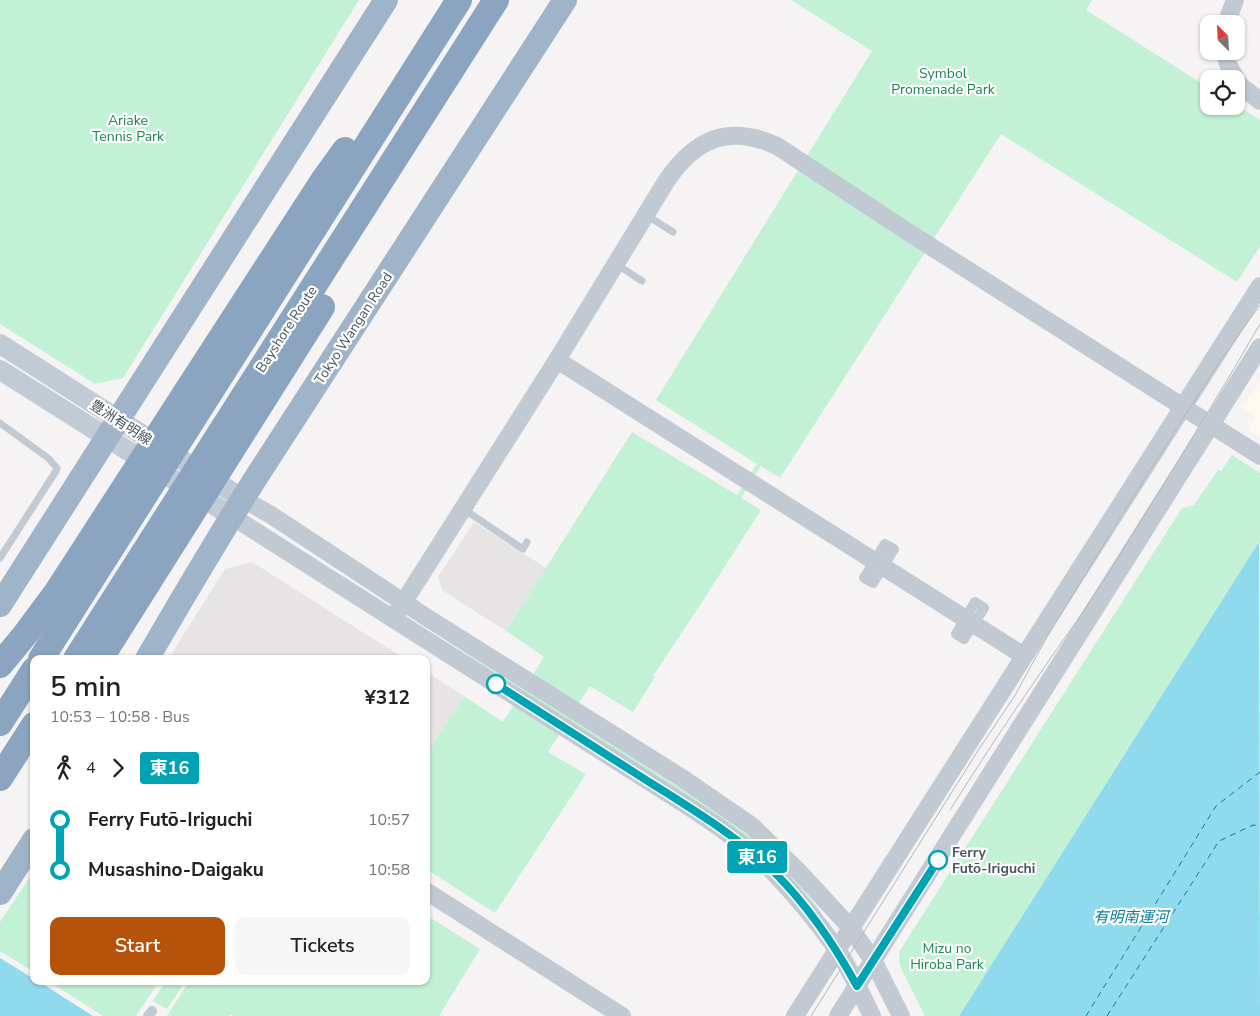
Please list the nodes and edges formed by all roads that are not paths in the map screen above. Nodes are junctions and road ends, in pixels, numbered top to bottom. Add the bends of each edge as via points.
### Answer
1 (386, 0) edge
2 (458, 0) edge
3 (496, 0) edge
4 (506, 0) edge
5 (565, 0) edge
6 (1235, 0) edge
7 (1229, 15) edge
8 (1245, 89) edge
9 (1260, 101) edge
10 (332, 184) junction
11 (373, 209) junction
12 (646, 215) junction
13 (673, 232) dead end
14 (616, 264) junction
15 (642, 281) dead end
16 (1260, 286) edge
17 (0, 344) edge
18 (1260, 347) edge
19 (557, 360) junction
20 (0, 370) edge
21 (1183, 407) junction
22 (0, 423) edge
23 (1211, 425) junction
24 (114, 429) junction
25 (1260, 456) edge
26 (238, 508) junction
27 (462, 508) junction
28 (527, 542) dead end
29 (0, 558) edge
30 (404, 602) junction
31 (0, 605) edge
32 (393, 619) junction
33 (43, 655) edge
34 (79, 655) edge
35 (102, 655) edge
36 (149, 655) edge
37 (1024, 656) junction
38 (0, 665) edge
39 (30, 676) edge
40 (0, 723) edge
41 (30, 731) edge
42 (30, 734) edge
43 (0, 754) edge
44 (0, 778) edge
45 (30, 846) edge
46 (0, 894) edge
47 (430, 894) edge
48 (850, 927) junction
49 (837, 949) junction
50 (874, 962) junction
51 (857, 986) junction
52 (614, 1014) edge
53 (795, 1016) edge
54 (838, 1016) edge
55 (872, 1016) edge
56 (901, 1016) edge

1 - 24 highway
2 - 10 highway via 417,67 364,124
3 - 11 highway, Bayshore Route
4 - 11 highway
5 - 26 highway, Tokyo Wangan Road
6 - 7 street
8 - 9 street
10 - 33 highway
10 - 38 highway via 56,593
11 - 34 highway, Bayshore Route
11 - 35 highway
12 - 13 lane
12 - 14 street
12 - 21 street via 677,166 699,146 731,136 762,140 787,152
14 - 15 lane
14 - 19 street
16 - 21 street
17 - 24 main road, 豊洲有明線
18 - 23 street
19 - 27 street
19 - 37 street
20 - 24 main road, 豊洲有明線
21 - 23 street
21 - 37 street
22 - 29 lane via 57,468
23 - 25 street
23 - 50 street
24 - 26 main road, 豊洲有明線
24 - 31 highway
26 - 30 street via 271,515
26 - 32 street
26 - 36 highway, Tokyo Wangan Road
27 - 28 lane via 523,549
27 - 30 street
30 - 32 street
30 - 48 street via 752,826
32 - 49 street via 716,825 775,874
37 - 48 street
39 - 40 highway
41 - 44 highway
42 - 43 highway
45 - 46 highway
47 - 52 street
48 - 49 street
48 - 50 street
49 - 51 street
49 - 53 street
50 - 51 street
50 - 56 street
51 - 54 street
51 - 55 street

